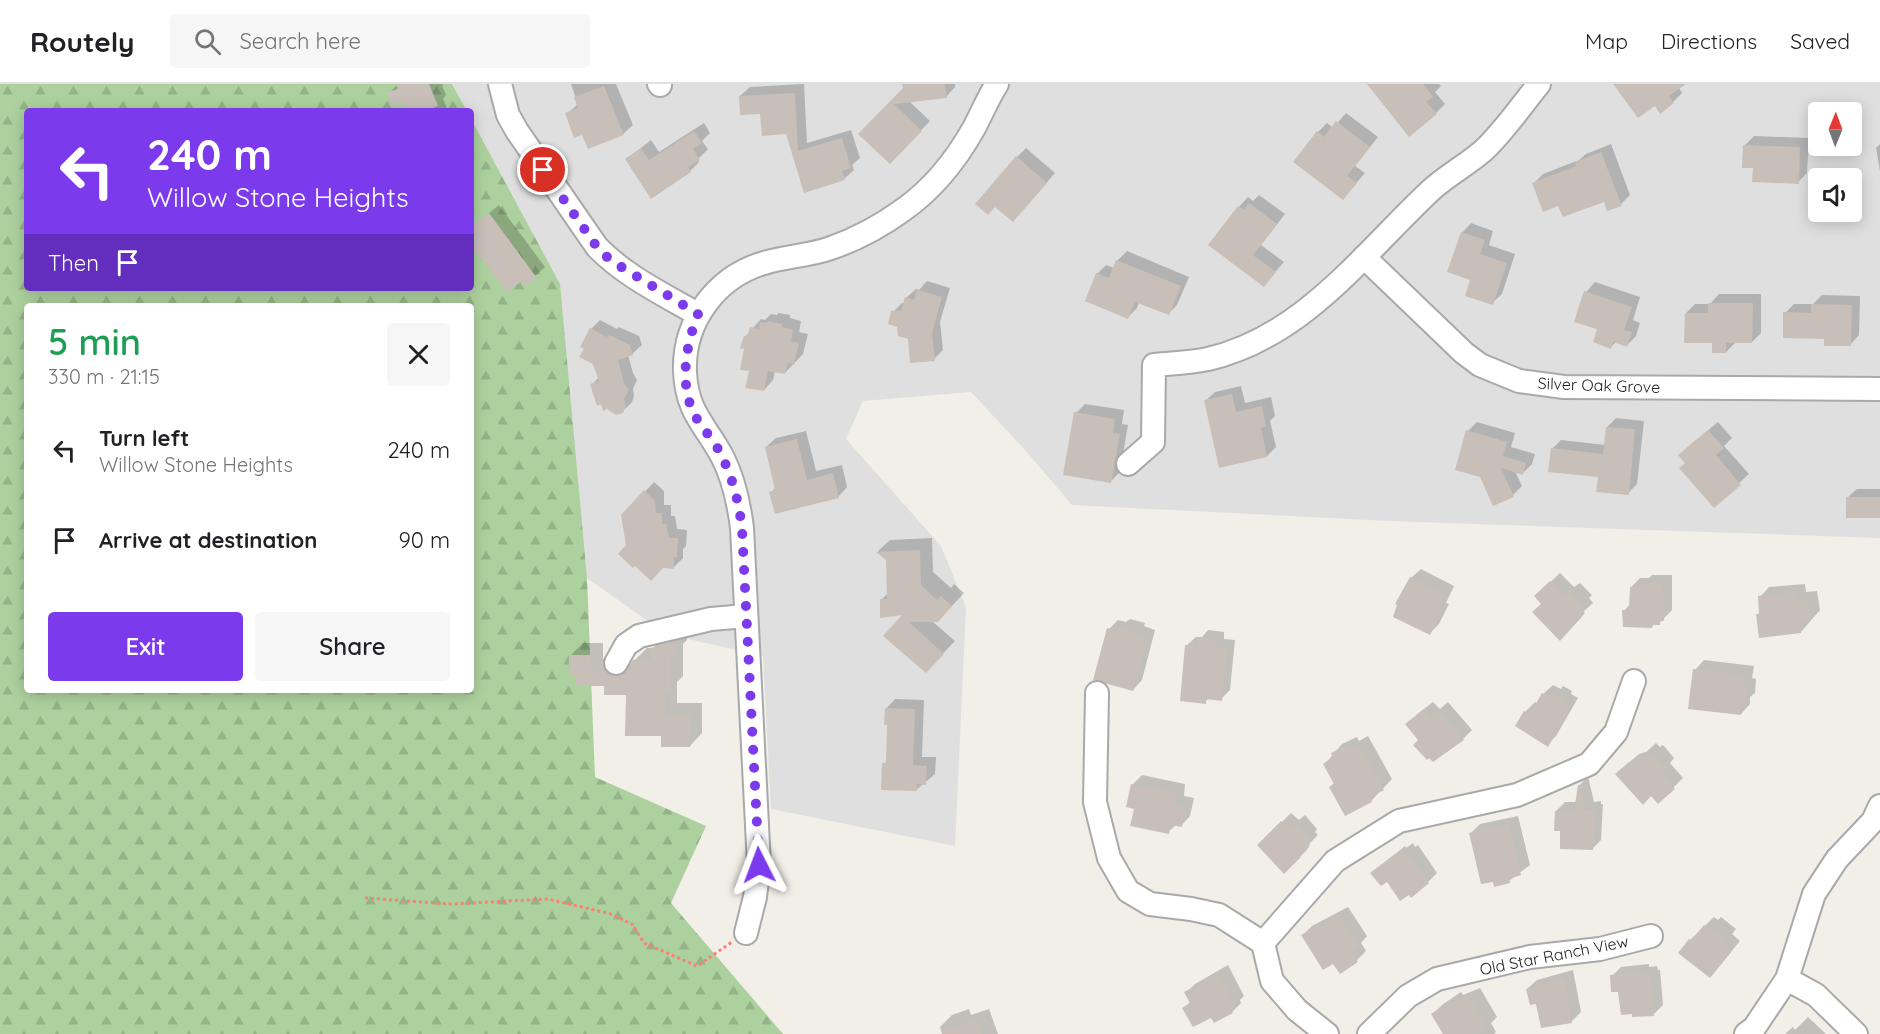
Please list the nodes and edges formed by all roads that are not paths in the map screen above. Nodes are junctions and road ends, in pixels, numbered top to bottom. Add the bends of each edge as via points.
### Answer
1 (500, 84) edge
2 (997, 84) edge
3 (1539, 84) edge
4 (1364, 257) junction
5 (698, 314) junction
6 (1880, 389) edge
7 (1128, 464) dead end
8 (746, 616) junction
9 (616, 663) dead end
10 (1634, 681) dead end
11 (1097, 693) dead end
12 (1878, 815) edge
13 (746, 933) road end
14 (1651, 936) dead end
15 (1263, 943) junction
16 (1787, 979) junction
17 (1326, 1034) edge
18 (1369, 1034) edge
19 (1746, 1034) edge
20 (1856, 1034) edge

1 - 5 street via 508,115 517,131 597,247 625,271
2 - 5 street via 956,158 905,210 846,242 762,263 742,273 725,284
3 - 4 street via 1504,129 1465,166 1432,189
4 - 6 street, Silver Oak Grove via 1464,353 1497,374 1519,381 1564,387
4 - 7 street via 1308,311 1258,342 1208,359 1154,364 1153,442
5 - 8 street via 687,353 688,395 693,412 724,461 737,497
8 - 9 street via 698,621 639,636 626,645
8 - 13 street via 759,865
10 - 15 street via 1616,732 1589,764 1517,795 1399,821 1335,861
11 - 15 street via 1095,802 1109,858 1128,891 1150,904 1219,915
12 - 16 street via 1837,859 1814,894
14 - 18 street, Old Star Ranch View via 1600,949 1530,957 1437,979 1408,996
15 - 17 street via 1272,981 1296,1010
16 - 19 street
16 - 20 street via 1816,995

